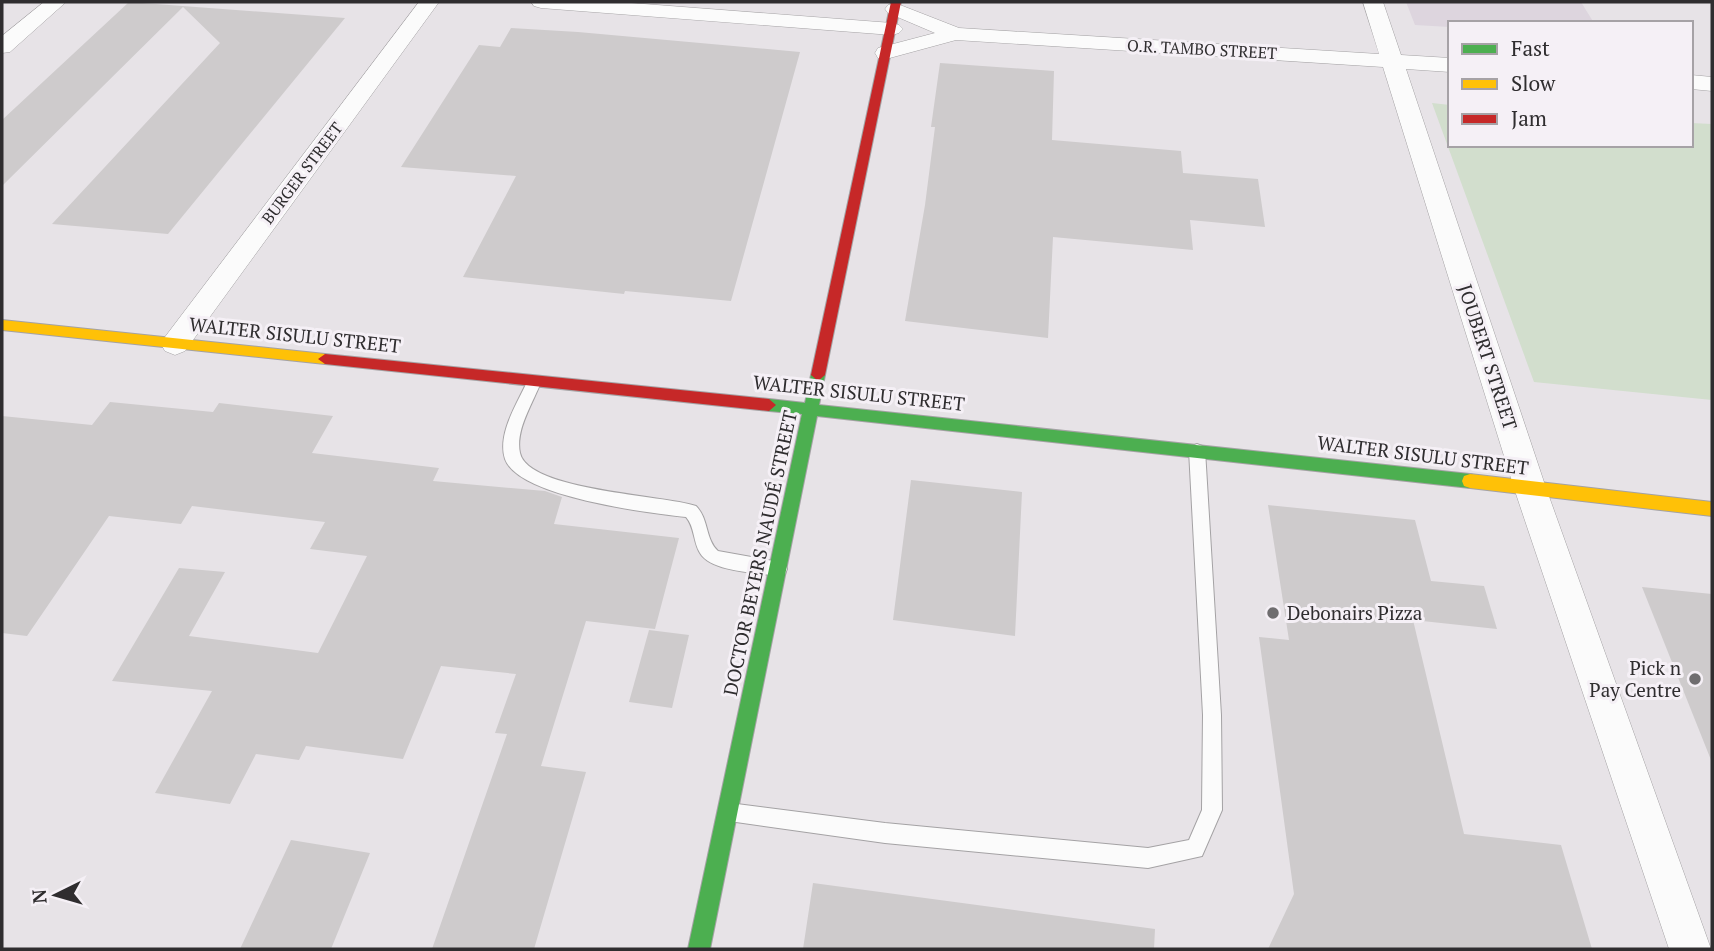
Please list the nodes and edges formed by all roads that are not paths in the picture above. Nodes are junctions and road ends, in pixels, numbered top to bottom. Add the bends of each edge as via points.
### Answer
1 (55, 2) edge
2 (429, 2) edge
3 (541, 2) edge
4 (1373, 2) edge
5 (894, 13) edge
6 (955, 34) junction
7 (2, 47) edge
8 (886, 53) junction
9 (1393, 61) junction
10 (1448, 65) edge
11 (1693, 82) edge
12 (1712, 83) edge
13 (2, 325) edge
14 (175, 344) junction
15 (534, 382) junction
16 (811, 408) junction
17 (1197, 450) junction
18 (1530, 488) junction
19 (1712, 509) edge
20 (779, 569) junction
21 (727, 813) junction
22 (699, 949) edge
23 (1690, 949) edge

1 - 7 street
2 - 14 street, BURGER STREET
3 - 5 street, O.R. TAMBO STREET
4 - 9 street, JOUBERT STREET
5 - 6 street, O.R. TAMBO STREET
5 - 8 main road, DOCTOR BEYERS NAUDÉ STREET
6 - 8 street, O.R. TAMBO STREET
6 - 9 street, O.R. TAMBO STREET
8 - 16 main road, DOCTOR BEYERS NAUDÉ STREET
9 - 10 street, O.R. TAMBO STREET
9 - 18 street, JOUBERT STREET
11 - 12 street
13 - 14 main road, WALTER SISULU STREET
14 - 15 main road, WALTER SISULU STREET
15 - 16 main road, WALTER SISULU STREET
15 - 20 lane via 512,445 520,470 616,502 690,511 698,516 708,552 717,559
16 - 17 main road, WALTER SISULU STREET
16 - 20 main road, DOCTOR BEYERS NAUDÉ STREET
17 - 18 main road, WALTER SISULU STREET
17 - 21 lane via 1212,715 1212,810 1195,849 1148,858
18 - 19 main road, WALTER SISULU STREET
18 - 23 street, JOUBERT STREET
20 - 21 main road, DOCTOR BEYERS NAUDÉ STREET
21 - 22 main road, DOCTOR BEYERS NAUDÉ STREET

